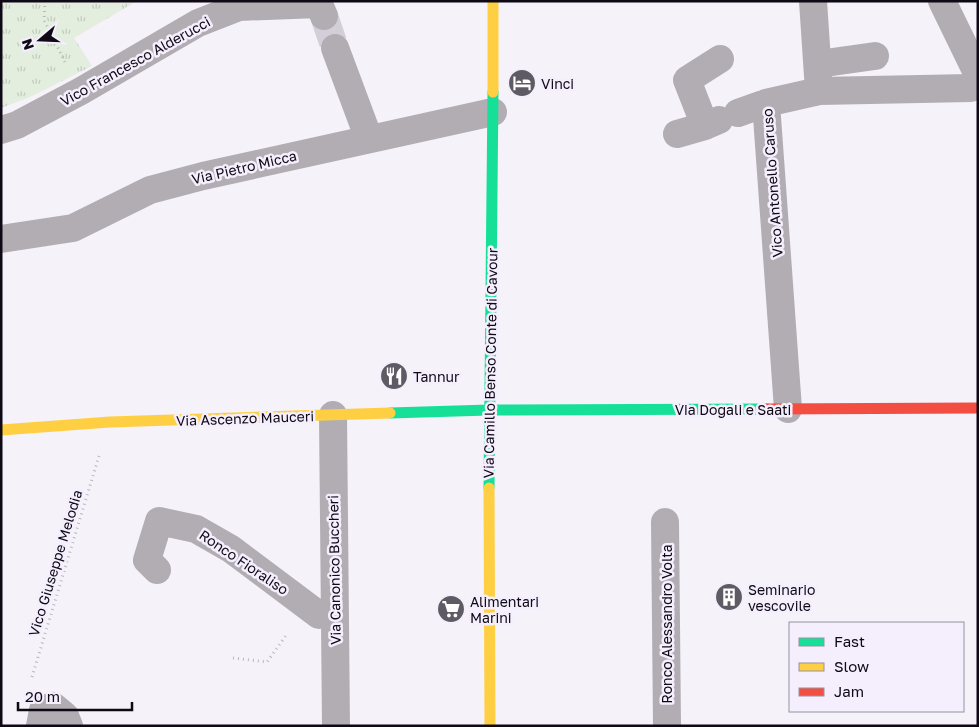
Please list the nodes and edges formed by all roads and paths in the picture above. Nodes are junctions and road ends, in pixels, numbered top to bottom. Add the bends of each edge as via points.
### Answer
1 (45, 1) edge
2 (493, 1) edge
3 (813, 1) edge
4 (942, 1) edge
5 (324, 16) tunnel mouth
6 (335, 48) tunnel mouth
7 (875, 56) dead end
8 (720, 59) dead end
9 (818, 64) junction
10 (974, 82) edge
11 (81, 91) junction
12 (819, 91) junction
13 (766, 103) junction
14 (494, 112) junction
15 (721, 120) junction
16 (1, 130) edge
17 (677, 134) dead end
18 (369, 139) junction
19 (1, 239) edge
20 (978, 408) edge
21 (788, 409) junction
22 (488, 410) junction
23 (332, 415) junction
24 (110, 422) junction
25 (1, 430) edge
26 (665, 522) dead end
27 (158, 570) dead end
28 (313, 610) joint
29 (232, 658) dead end
30 (41, 718) edge
31 (69, 726) edge
32 (336, 726) edge
33 (490, 726) edge
34 (667, 726) edge

1 - 11 path via 44,20 50,36
2 - 14 street, Via Camillo Benso Conte di Cavour
3 - 9 street
4 - 10 street
5 - 11 street, Vico Francesco Alderucci via 319,4 239,7 198,23
6 - 18 street
7 - 9 street
8 - 15 street via 687,80
9 - 12 street
10 - 12 street, Vico Antonello Caruso
11 - 16 street, Vico Francesco Alderucci via 17,125
12 - 13 street, Vico Antonello Caruso
13 - 15 street
13 - 21 street, Vico Antonello Caruso
14 - 18 street, Via Pietro Micca
14 - 22 street, Via Camillo Benso Conte di Cavour
15 - 17 street
18 - 19 street, Via Pietro Micca via 150,190 73,228
20 - 21 street, Via Dogali e Saati
21 - 22 street, Via Dogali e Saati
22 - 23 street, Via Ascenzo Mauceri
22 - 33 street, Via Camillo Benso Conte di Cavour
23 - 24 street, Via Ascenzo Mauceri
23 - 32 street, Via Canonico Buccheri
24 - 25 street, Via Ascenzo Mauceri
24 - 30 path, Vico Giuseppe Melodia via 30,682
26 - 34 street, Ronco Alessandro Volta
27 - 28 street, Ronco Fioraliso via 147,560 158,521 196,529 231,550
28 - 29 path via 267,662
30 - 31 street via 53,706 65,716

